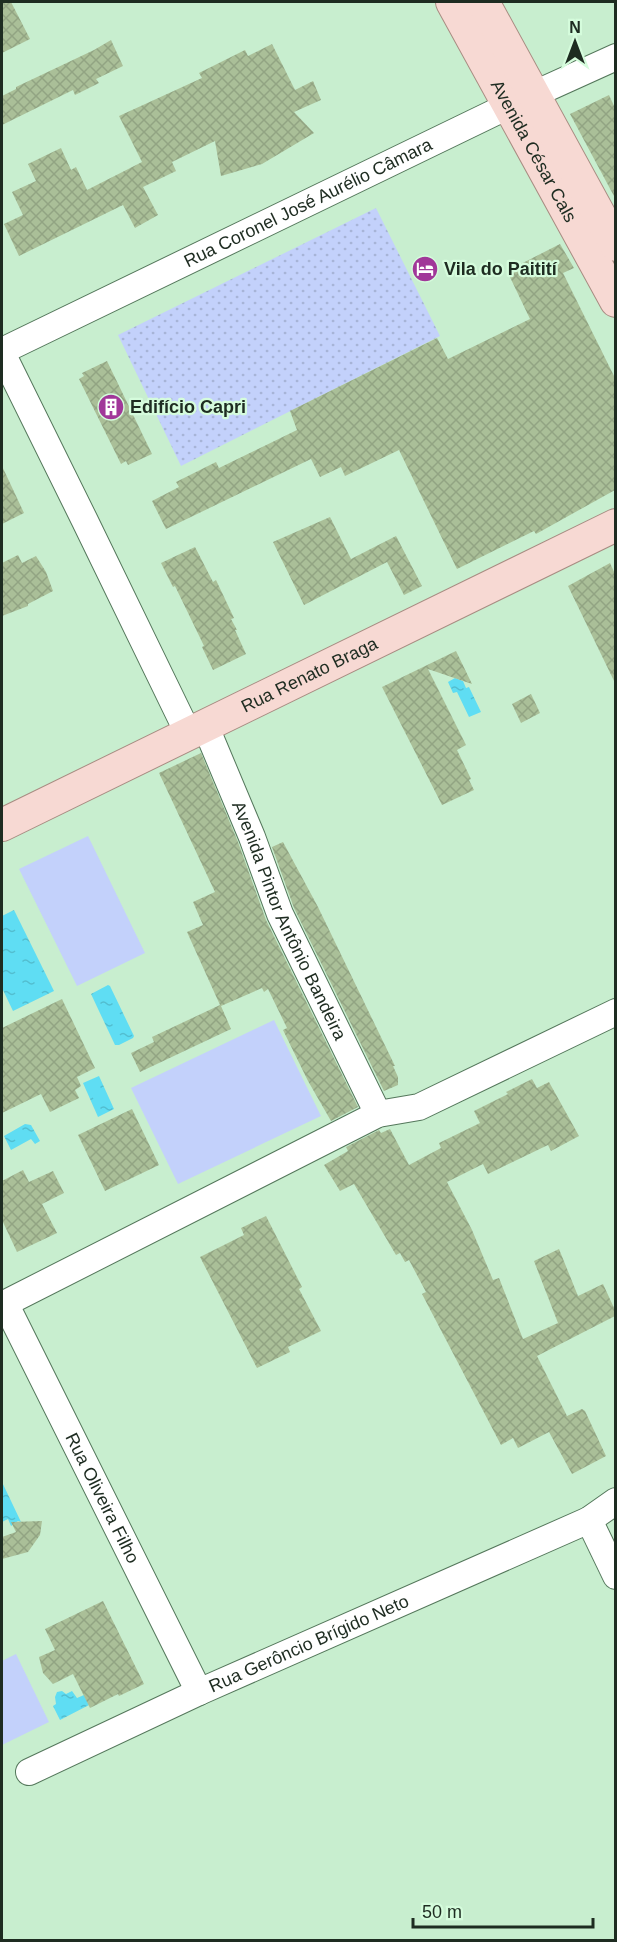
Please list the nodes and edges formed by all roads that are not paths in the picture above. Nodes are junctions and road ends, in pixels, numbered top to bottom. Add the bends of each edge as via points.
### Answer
1 (452, 2) edge
2 (483, 2) edge
3 (615, 57) edge
4 (521, 101) junction
5 (615, 245) edge
6 (615, 300) edge
7 (2, 352) edge
8 (615, 525) edge
9 (197, 729) junction
10 (2, 825) edge
11 (615, 1012) edge
12 (378, 1114) junction
13 (3, 1304) edge
14 (615, 1501) edge
15 (615, 1517) edge
16 (589, 1520) junction
17 (615, 1576) edge
18 (199, 1692) junction
19 (29, 1772) dead end

1 - 4 main road, Avenida César Cals
2 - 4 main road, Avenida César Cals
3 - 4 street, Rua Coronel José Aurélio Câmara
4 - 5 main road, Avenida César Cals
4 - 6 main road, Avenida César Cals
4 - 7 street, Rua Coronel José Aurélio Câmara
7 - 9 street, Avenida Pintor Antônio Bandeira via 86,521
8 - 9 main road, Rua Renato Braga
9 - 10 main road, Rua Renato Braga
9 - 12 street, Avenida Pintor Antônio Bandeira via 252,837 280,914
11 - 12 street via 419,1107
12 - 13 street
13 - 18 street, Rua Oliveira Filho
14 - 16 street, Rua Gerôncio Brígido Neto
15 - 16 street, Rua Gerôncio Brígido Neto
16 - 17 street
16 - 18 street, Rua Gerôncio Brígido Neto
18 - 19 street, Rua Gerôncio Brígido Neto

